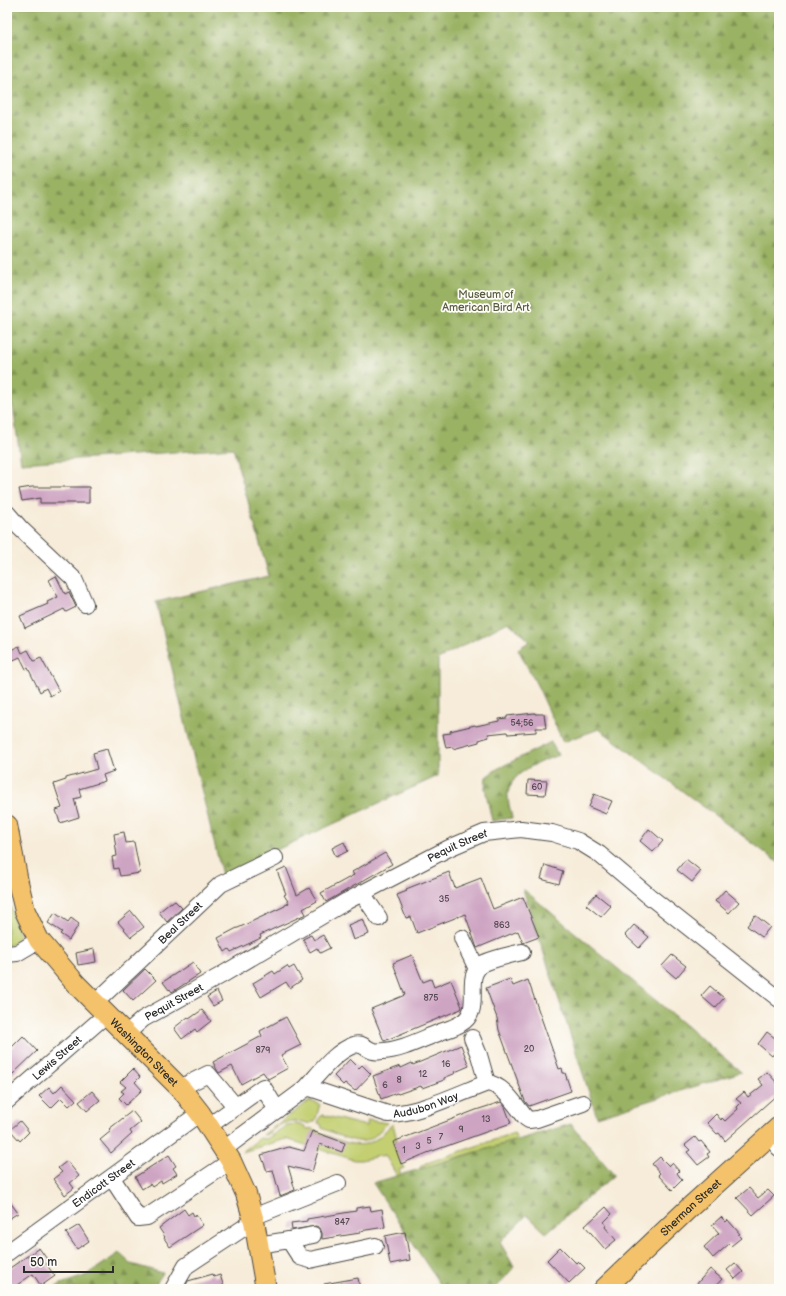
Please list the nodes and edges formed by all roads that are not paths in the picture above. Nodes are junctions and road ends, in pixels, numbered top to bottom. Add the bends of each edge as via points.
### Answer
1 (7, 513) edge
2 (85, 604) dead end
3 (7, 825) edge
4 (275, 858) dead end
5 (362, 893) junction
6 (379, 918) dead end
7 (462, 938) dead end
8 (40, 940) junction
9 (522, 952) dead end
10 (7, 954) edge
11 (477, 970) junction
12 (779, 999) edge
13 (101, 1008) junction
14 (126, 1034) junction
15 (472, 1038) dead end
16 (487, 1083) junction
17 (180, 1088) junction
18 (305, 1089) junction
19 (7, 1101) edge
20 (583, 1103) dead end
21 (236, 1107) junction
22 (277, 1110) junction
23 (205, 1120) junction
24 (776, 1137) edge
25 (228, 1155) junction
26 (112, 1178) junction
27 (338, 1183) dead end
28 (253, 1219) junction
29 (313, 1235) dead end
30 (289, 1240) junction
31 (258, 1245) junction
32 (375, 1246) dead end
33 (7, 1253) edge
34 (173, 1289) edge
35 (266, 1289) edge
36 (604, 1289) edge

1 - 2 street via 74,579
3 - 8 main road, Washington Street via 25,911
4 - 13 street, Beal Street via 221,884
5 - 6 street
5 - 12 street, Pequit Street via 484,833 521,829 552,833 578,841 599,854
5 - 14 street, Pequit Street via 144,1018
7 - 11 street
8 - 10 street via 17,953
8 - 13 main road, Washington Street via 76,984
9 - 11 street via 484,964
11 - 18 street via 473,977 474,1002 470,1016 461,1024 400,1048 385,1051 373,1051 362,1044 356,1044 343,1050
13 - 14 main road, Washington Street
13 - 19 street, Lewis Street
14 - 17 main road, Washington Street
15 - 16 street
16 - 18 street, Audubon Way via 415,1111 400,1114 388,1114 313,1088
16 - 20 street via 501,1089 529,1120
17 - 21 street via 208,1074
17 - 23 main road, Washington Street
18 - 22 street
21 - 22 street, Endicott Street via 263,1087
21 - 23 street, Endicott Street
22 - 25 street
23 - 25 main road, Washington Street
23 - 26 street, Endicott Street
24 - 36 main road, Sherman Street via 690,1208
25 - 26 street via 147,1217 138,1218
25 - 28 main road, Washington Street via 246,1194
26 - 33 street, Endicott Street
27 - 28 street
28 - 31 main road, Washington Street
28 - 34 street via 186,1266
29 - 30 street
30 - 31 street
30 - 32 street via 300,1257 310,1260
31 - 35 main road, Washington Street

